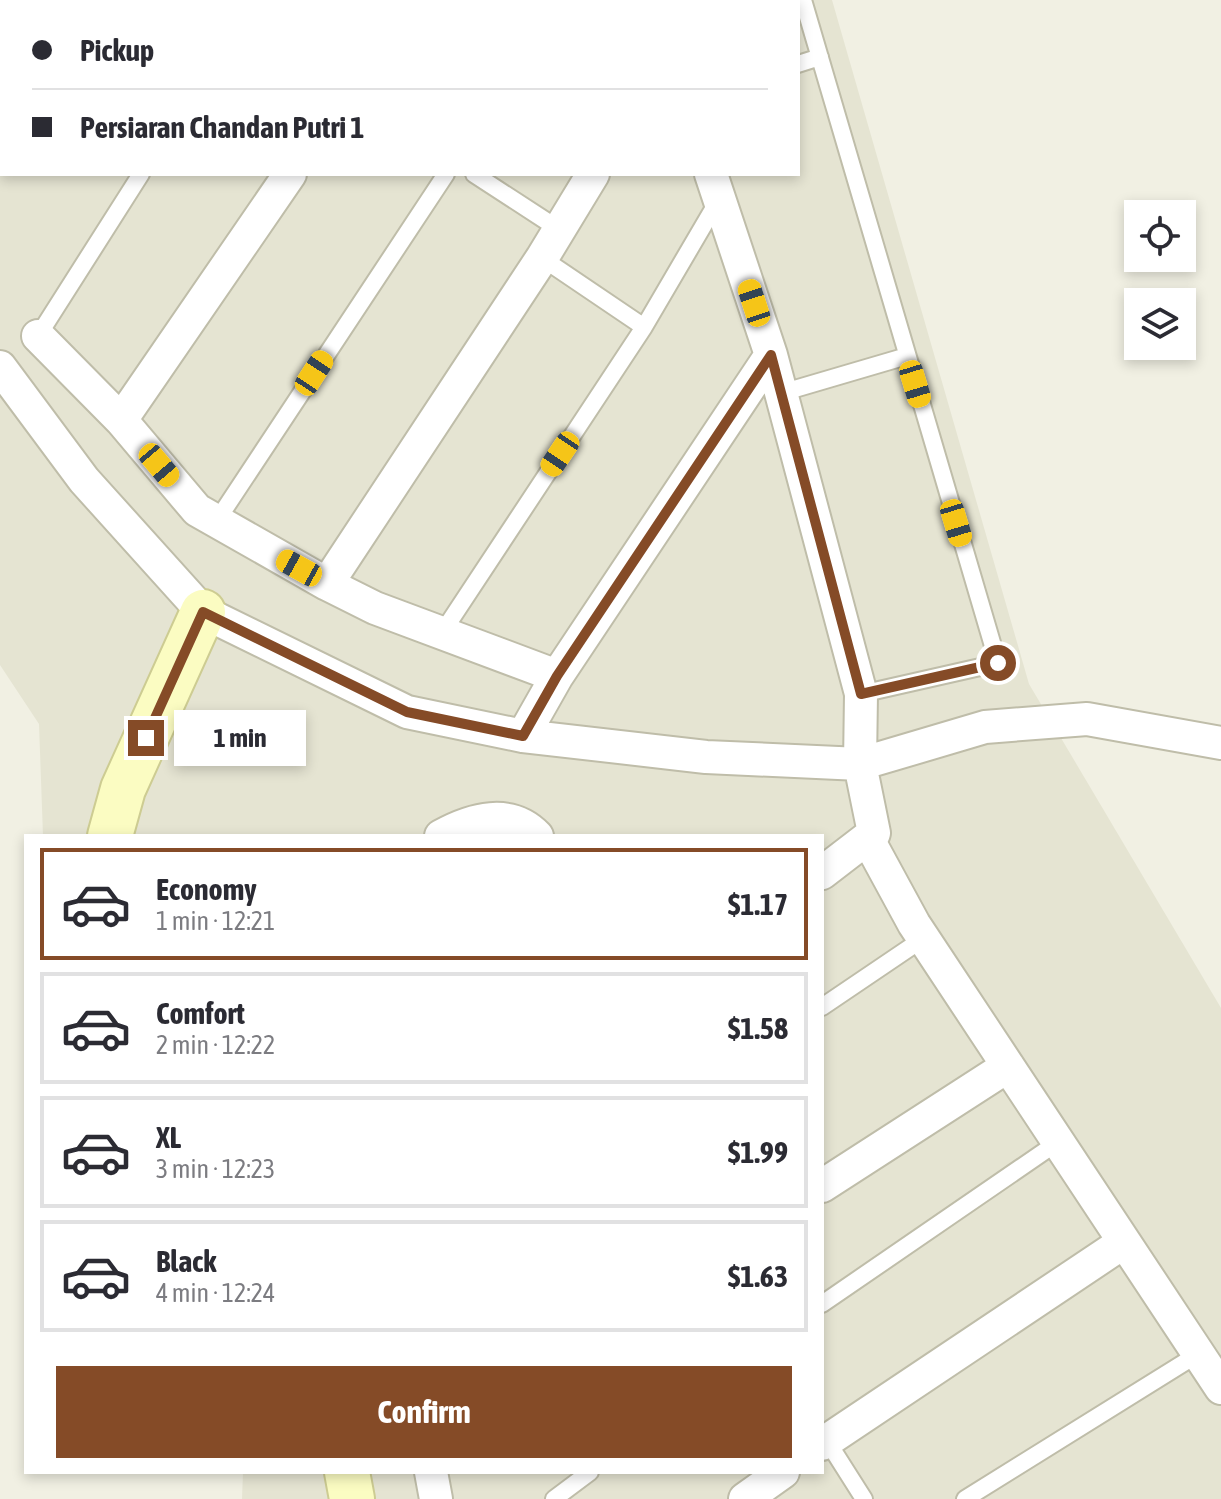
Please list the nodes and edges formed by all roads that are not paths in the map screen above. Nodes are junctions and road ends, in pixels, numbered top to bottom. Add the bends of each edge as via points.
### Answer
1 (803, 0) edge
2 (820, 57) junction
3 (800, 63) edge
4 (140, 176) edge
5 (289, 176) edge
6 (445, 176) edge
7 (477, 176) edge
8 (592, 176) edge
9 (715, 186) edge
10 (560, 230) junction
11 (542, 258) junction
12 (644, 327) junction
13 (38, 336) joint
14 (771, 355) junction
15 (907, 356) junction
16 (0, 367) edge
17 (781, 393) junction
18 (121, 420) junction
19 (216, 522) junction
20 (327, 584) junction
21 (203, 612) junction
22 (442, 633) junction
23 (557, 676) junction
24 (861, 694) junction
25 (523, 736) junction
26 (1221, 743) edge
27 (860, 764) junction
28 (874, 833) junction
29 (111, 834) edge
30 (444, 834) edge
31 (535, 834) edge
32 (824, 871) edge
33 (924, 938) junction
34 (824, 1006) edge
35 (1008, 1066) junction
36 (1058, 1142) junction
37 (824, 1185) edge
38 (1124, 1242) junction
39 (824, 1303) edge
40 (1198, 1354) junction
41 (1221, 1388) edge
42 (824, 1439) edge
43 (347, 1474) edge
44 (431, 1474) edge
45 (587, 1474) edge
46 (780, 1474) edge
47 (352, 1499) edge
48 (436, 1499) edge
49 (554, 1499) edge
50 (745, 1499) edge
51 (864, 1499) edge
52 (965, 1499) edge

1 - 2 lane
2 - 3 lane
2 - 15 lane
4 - 13 lane
5 - 18 street
6 - 19 lane
7 - 10 lane
8 - 10 street
9 - 12 lane
9 - 14 street
10 - 11 street
11 - 12 lane
11 - 20 street
12 - 22 lane
13 - 18 street
14 - 17 street
14 - 23 street
15 - 17 lane
15 - 24 lane via 998,663
16 - 21 street via 84,480
17 - 24 street
18 - 19 street via 197,510
19 - 20 street
20 - 22 street
21 - 25 street via 407,712
21 - 29 street via 123,789
22 - 23 street
23 - 25 street
24 - 27 street
25 - 27 street via 706,757
26 - 27 street via 1087,719 985,727
27 - 28 street
28 - 32 street
28 - 33 street via 870,843
30 - 31 street via 504,817
33 - 34 lane
33 - 35 street
35 - 36 street
35 - 37 street
36 - 38 street
36 - 39 lane
38 - 40 street
38 - 42 street
40 - 41 street
40 - 52 lane
42 - 51 lane
43 - 47 street
44 - 48 street
45 - 49 lane
46 - 50 street

